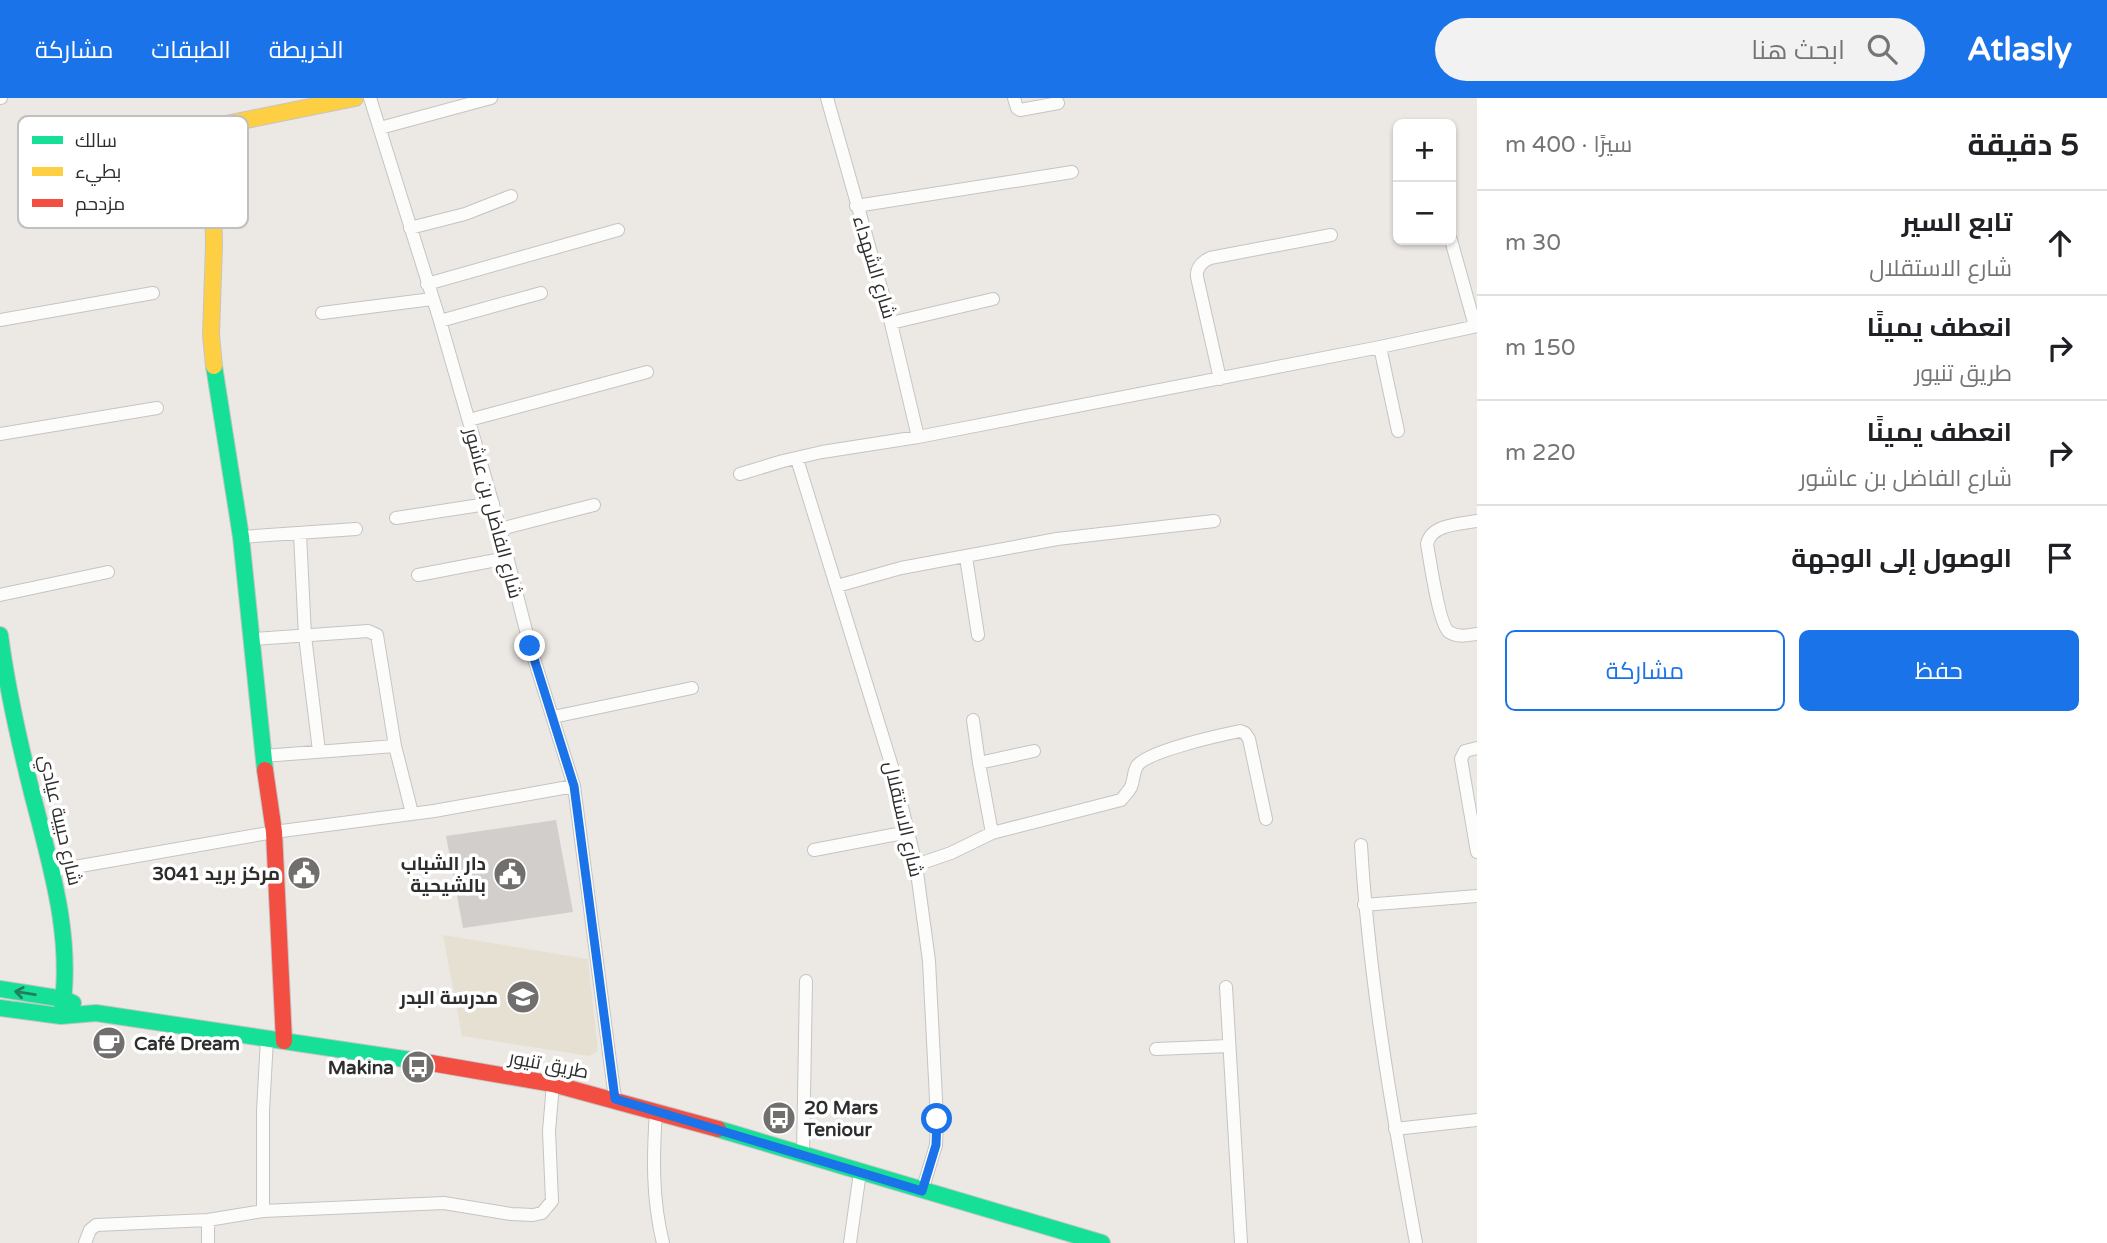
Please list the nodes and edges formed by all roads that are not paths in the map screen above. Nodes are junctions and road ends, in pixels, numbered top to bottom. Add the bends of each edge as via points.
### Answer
1 (355, 98) edge
2 (370, 98) edge
3 (491, 98) edge
4 (827, 98) edge
5 (1014, 98) edge
6 (1058, 103) dead end
7 (248, 120) edge
8 (380, 128) junction
9 (1072, 172) dead end
10 (511, 196) dead end
11 (856, 206) junction
12 (214, 228) edge
13 (410, 229) junction
14 (618, 230) dead end
15 (1331, 235) dead end
16 (1452, 245) edge
17 (427, 284) junction
18 (153, 293) dead end
19 (541, 293) dead end
20 (432, 299) junction
21 (993, 299) dead end
22 (322, 313) dead end
23 (0, 320) edge
24 (440, 321) junction
25 (891, 323) junction
26 (1476, 326) edge
27 (1380, 347) junction
28 (647, 372) dead end
29 (1220, 379) junction
30 (157, 408) dead end
31 (469, 420) junction
32 (1398, 431) dead end
33 (0, 434) edge
34 (918, 438) junction
35 (797, 459) junction
36 (740, 474) dead end
37 (493, 503) junction
38 (594, 505) dead end
39 (396, 518) dead end
40 (1214, 521) dead end
41 (1477, 521) edge
42 (356, 529) dead end
43 (500, 529) junction
44 (300, 534) junction
45 (241, 537) junction
46 (966, 556) junction
47 (507, 558) junction
48 (108, 572) dead end
49 (418, 575) dead end
50 (837, 586) junction
51 (0, 595) edge
52 (1477, 634) edge
53 (0, 635) edge
54 (978, 635) dead end
55 (305, 636) junction
56 (254, 639) junction
57 (692, 688) dead end
58 (553, 717) junction
59 (973, 720) dead end
60 (396, 746) junction
61 (1477, 748) edge
62 (319, 751) junction
63 (1034, 751) dead end
64 (263, 756) junction
65 (979, 763) junction
66 (574, 786) junction
67 (412, 813) junction
68 (1266, 820) dead end
69 (274, 832) junction
70 (908, 832) junction
71 (992, 833) junction
72 (1361, 845) dead end
73 (814, 850) dead end
74 (1477, 852) edge
75 (916, 865) junction
76 (52, 871) junction
77 (1477, 896) edge
78 (1364, 905) junction
79 (806, 981) dead end
80 (1226, 987) dead end
81 (0, 989) edge
82 (0, 1008) edge
83 (63, 1008) junction
84 (267, 1039) junction
85 (284, 1041) junction
86 (1229, 1046) junction
87 (1156, 1049) dead end
88 (553, 1084) junction
89 (615, 1099) junction
90 (656, 1111) junction
91 (1477, 1120) edge
92 (1395, 1129) junction
93 (803, 1155) junction
94 (859, 1172) junction
95 (922, 1191) junction
96 (263, 1211) junction
97 (208, 1220) junction
98 (86, 1243) edge
99 (208, 1243) edge
100 (663, 1243) edge
101 (850, 1243) edge
102 (1102, 1243) edge
103 (1241, 1243) edge
104 (1416, 1243) edge

1 - 7 street
2 - 8 street, شارع الفاضل بن عاشور
3 - 8 street
4 - 11 street, شارع الشهداء
5 - 6 street via 1017,108 1025,111
8 - 13 street, شارع الفاضل بن عاشور
9 - 11 street
10 - 13 street
11 - 25 street, شارع الشهداء
12 - 45 street via 211,346
13 - 17 street, شارع الفاضل بن عاشور
14 - 17 street
15 - 29 street via 1210,258 1201,264 1197,276
16 - 26 street
17 - 20 street, شارع الفاضل بن عاشور
18 - 23 street
19 - 24 street
20 - 22 street
20 - 24 street, شارع الفاضل بن عاشور
21 - 25 street
24 - 31 street, شارع الفاضل بن عاشور
25 - 34 street, شارع الشهداء
26 - 27 street
27 - 29 street
27 - 32 street
28 - 31 street
29 - 34 street
30 - 33 street
31 - 37 street, شارع الفاضل بن عاشور
34 - 35 street
35 - 36 street
35 - 50 street, شارع الاستقلال
37 - 39 street
37 - 43 street, شارع الفاضل بن عاشور
38 - 43 street
40 - 46 street via 1057,539
41 - 52 street via 1437,529 1427,544 1443,625 1455,635
42 - 44 street
43 - 47 street, شارع الفاضل بن عاشور
44 - 45 street
44 - 55 street
45 - 56 street
46 - 50 street
46 - 54 street
47 - 49 street
47 - 58 street, شارع الفاضل بن عاشور
48 - 51 street
50 - 70 street, شارع الاستقلال
53 - 76 street, شارع حبيبة عيادي via 4,674
55 - 56 street
55 - 60 street via 368,631 377,635
55 - 62 street
56 - 64 street
57 - 58 street
58 - 66 street, شارع الفاضل بن عاشور
59 - 65 street
60 - 62 street
60 - 67 street
61 - 74 street via 1465,751 1461,759
62 - 64 street
63 - 65 street
64 - 69 street
65 - 71 street
66 - 67 street
66 - 89 street, شارع الفاضل بن عاشور
67 - 69 street
68 - 71 street via 1249,739 1240,731 1145,759 1138,764 1132,786 1121,800
69 - 76 street
69 - 85 street
70 - 73 street
70 - 75 street, شارع الاستقلال
71 - 75 street
72 - 78 street
75 - 95 street, شارع الاستقلال via 929,961 937,1119 936,1145
76 - 83 street, شارع حبيبة عيادي via 65,931
77 - 78 street
78 - 92 street
79 - 93 street
80 - 86 street
83 -> 81 street, طريق تنيور
82 - 83 street, طريق تنيور
83 - 84 street, طريق تنيور
84 - 85 street, طريق تنيور
84 - 96 street
85 - 88 street, طريق تنيور
86 - 87 street
86 - 103 street
88 - 89 street, طريق تنيور
88 - 96 street via 549,1131 552,1201 542,1213 511,1214 443,1203
89 - 90 street, طريق تنيور
90 - 93 street, طريق تنيور
90 - 100 street via 656,1214
91 - 92 street
92 - 104 street
93 - 94 street, طريق تنيور
94 - 95 street, طريق تنيور
94 - 101 street
95 - 102 street, طريق تنيور
96 - 97 street
97 - 98 street via 96,1225
97 - 99 street

